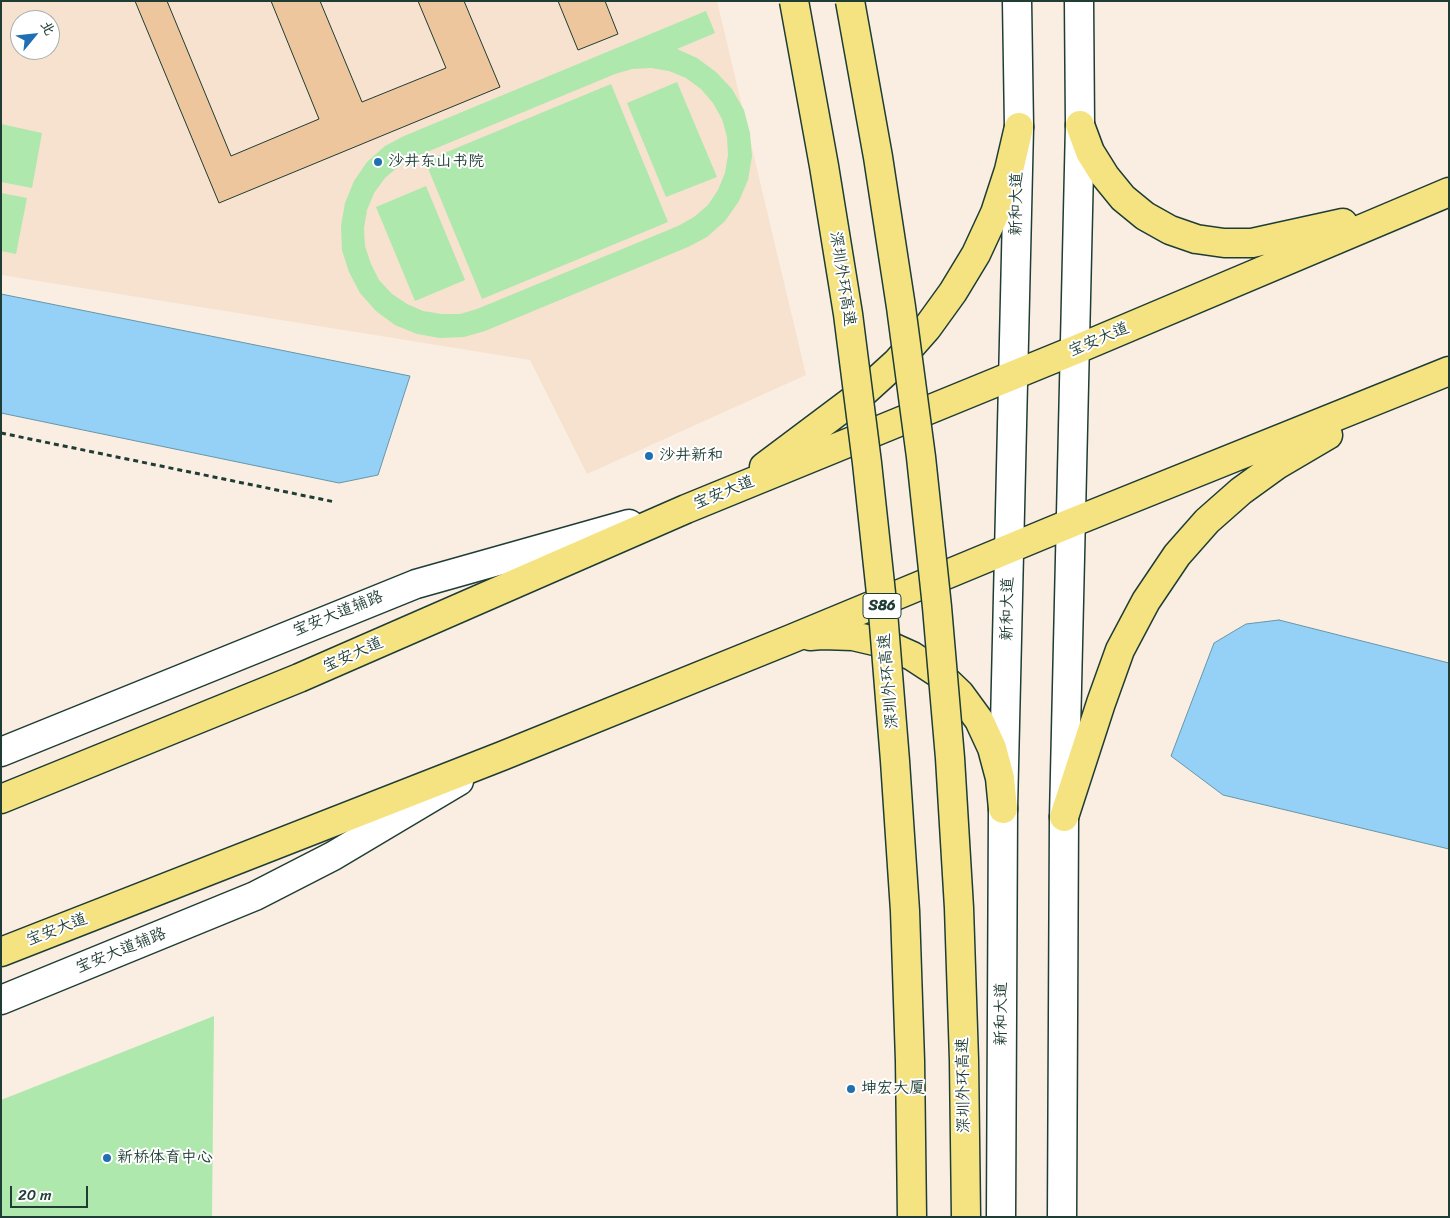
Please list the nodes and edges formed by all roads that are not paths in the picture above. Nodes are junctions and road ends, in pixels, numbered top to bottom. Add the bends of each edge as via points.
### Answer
1 (794, 1) edge
2 (850, 1) edge
3 (1017, 1) edge
4 (1079, 1) edge
5 (1080, 125) junction
6 (1019, 127) junction
7 (1449, 192) edge
8 (1406, 210) junction
9 (1075, 350) junction
10 (1449, 371) edge
11 (1013, 376) junction
12 (1403, 390) junction
13 (735, 489) junction
14 (686, 509) junction
15 (1071, 522) junction
16 (1009, 548) junction
17 (791, 639) junction
18 (1, 752) edge
19 (502, 756) junction
20 (1, 799) edge
21 (1003, 809) junction
22 (1064, 817) junction
23 (1, 952) edge
24 (1, 1000) edge
25 (912, 1217) edge
26 (966, 1217) edge
27 (1001, 1217) edge
28 (1062, 1217) edge

1 - 25 main road, 深圳外环高速 / S86, bridge via 848,314 883,612 904,911
2 - 26 main road, 深圳外环高速, bridge via 901,307 937,607 959,908
3 - 6 main road, 新和大道
4 - 5 main road
5 - 8 main road via 1090,152 1123,198 1145,216 1196,239 1252,242
5 - 9 main road
6 - 11 main road, 新和大道
6 - 13 main road via 995,213 954,292 927,328 864,392
7 - 8 main road, 宝安大道
8 - 9 main road, 宝安大道
9 - 11 main road, 宝安大道
9 - 15 main road
10 - 12 main road, 宝安大道
11 - 13 main road, 宝安大道
11 - 16 main road, 新和大道
12 - 15 main road, 宝安大道
12 - 22 main road via 1255,480 1207,521 1177,556 1146,601 1120,650
13 - 14 main road, 宝安大道
14 - 18 main road, 宝安大道辅路 via 416,584
14 - 20 main road, 宝安大道 via 300,678
15 - 16 main road, 宝安大道
15 - 22 main road
16 - 17 main road, 宝安大道
16 - 21 main road, 新和大道
17 - 19 main road, 宝安大道
17 - 21 main road via 853,636 883,643 938,673 960,694 979,720 1000,778
19 - 23 main road, 宝安大道
19 - 24 main road, 宝安大道辅路 via 294,877 255,896
21 - 27 main road, 新和大道
22 - 28 main road

